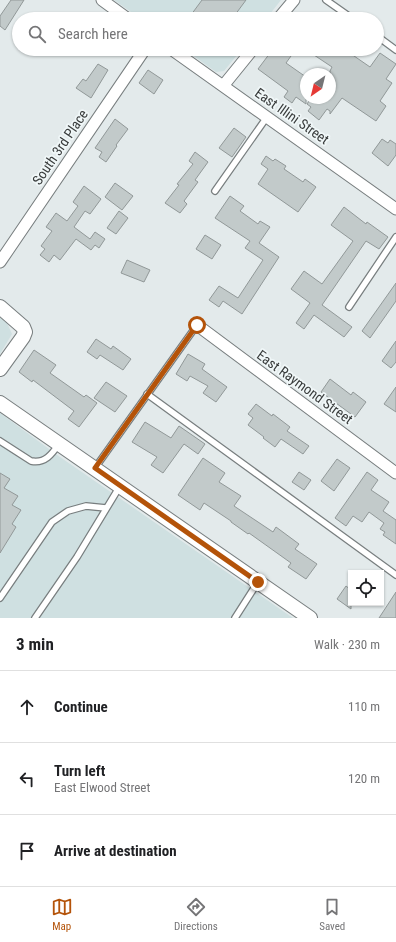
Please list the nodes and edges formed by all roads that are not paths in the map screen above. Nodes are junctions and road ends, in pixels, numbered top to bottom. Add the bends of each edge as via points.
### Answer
1 (102, 0) edge
2 (294, 0) edge
3 (326, 0) edge
4 (118, 12) edge
5 (284, 12) edge
6 (343, 12) edge
7 (384, 41) edge
8 (396, 50) edge
9 (140, 56) edge
10 (181, 56) edge
11 (247, 56) edge
12 (223, 86) junction
13 (267, 117) junction
14 (215, 190) dead end
15 (396, 209) edge
16 (396, 237) edge
17 (0, 262) edge
18 (0, 308) edge
19 (349, 308) dead end
20 (197, 325) joint
21 (0, 370) edge
22 (147, 394) junction
23 (0, 403) edge
24 (0, 441) edge
25 (60, 444) junction
26 (95, 468) junction
27 (396, 472) edge
28 (120, 486) junction
29 (106, 508) junction
30 (396, 575) edge
31 (258, 582) junction
32 (0, 598) edge
33 (35, 618) edge
34 (235, 618) edge
35 (310, 618) edge

1 - 4 street
2 - 5 street
3 - 6 lane
7 - 8 lane
9 - 17 street, South 3rd Place
10 - 12 street, East Illini Street
11 - 12 street
12 - 13 street, East Illini Street
13 - 14 lane
13 - 15 street, East Illini Street
16 - 19 lane
18 - 21 street via 23,326 25,332
20 - 22 lane
20 - 27 street, East Raymond Street
22 - 26 lane
22 - 30 lane
23 - 25 street
24 - 25 lane via 36,462 46,460
25 - 26 street
26 - 28 street
28 - 29 lane
28 - 31 street
29 - 32 lane via 86,506 68,511 52,522
29 - 33 lane via 77,557
31 - 34 lane
31 - 35 street

